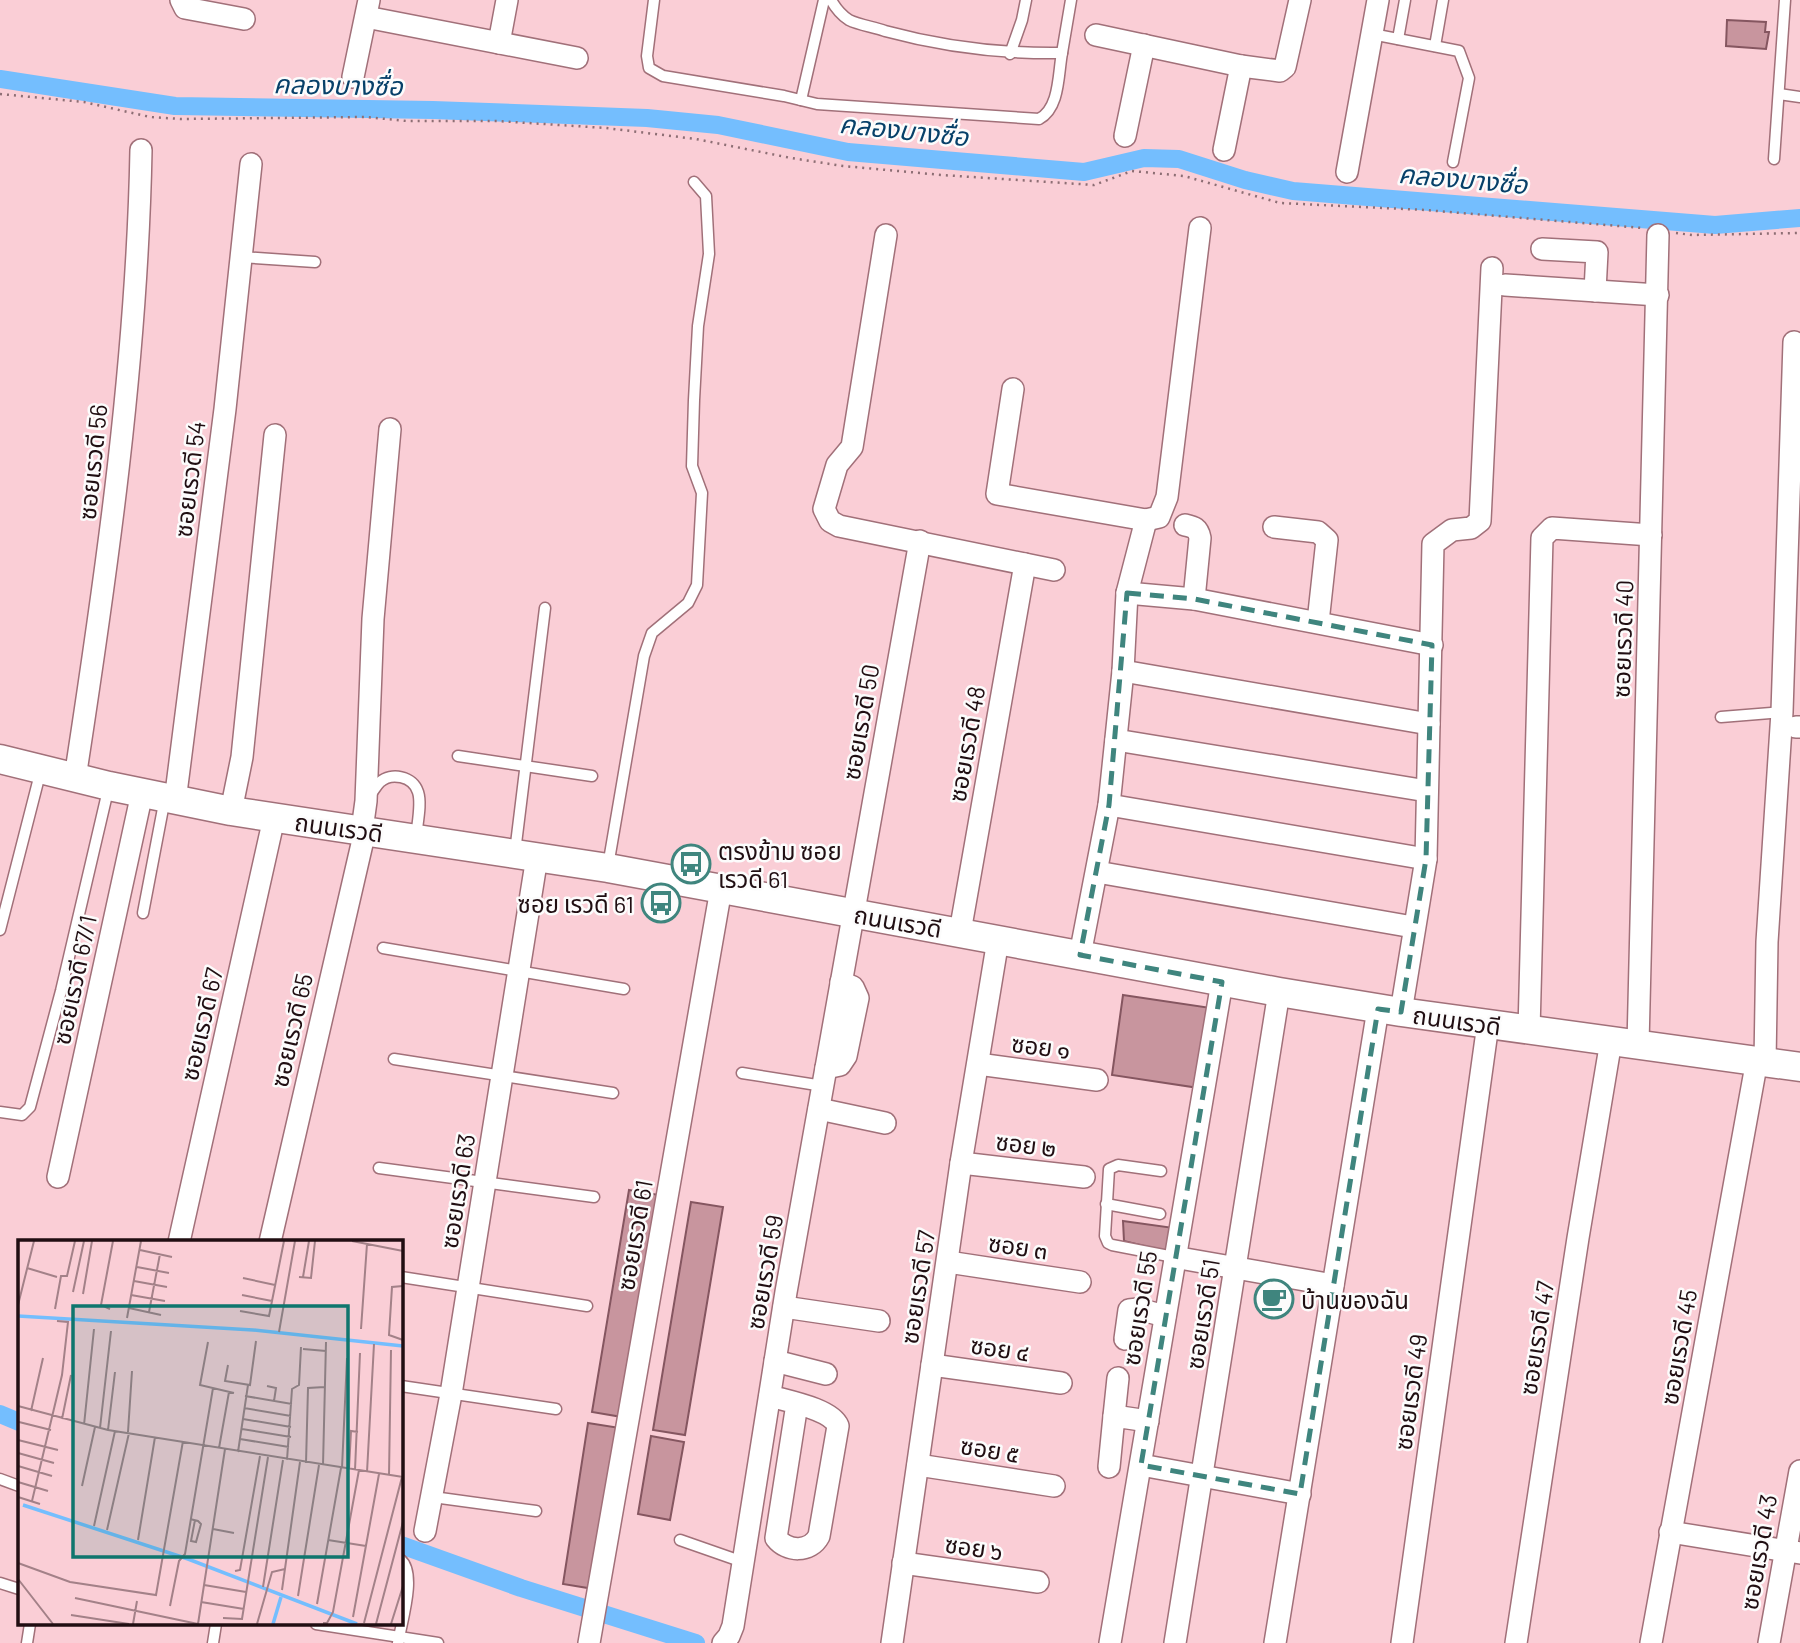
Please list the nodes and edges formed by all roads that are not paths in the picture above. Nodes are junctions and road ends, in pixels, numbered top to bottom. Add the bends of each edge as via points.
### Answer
1 (181, 0) edge
2 (507, 0) edge
3 (654, 0) edge
4 (824, 0) edge
5 (831, 0) edge
6 (1026, 0) edge
7 (1071, 0) edge
8 (1300, 0) edge
9 (1378, 0) edge
10 (1405, 0) edge
11 (1443, 0) edge
12 (1785, 0) edge
13 (368, 8) edge
14 (244, 19) dead end
15 (1372, 34) junction
16 (1096, 35) dead end
17 (1398, 39) junction
18 (499, 43) junction
19 (1144, 45) junction
20 (1435, 46) junction
21 (1062, 53) junction
22 (1010, 54) junction
23 (577, 58) dead end
24 (1241, 66) junction
25 (353, 77) dead end
26 (1779, 93) junction
27 (1800, 97) edge
28 (801, 100) junction
29 (1125, 136) dead end
30 (141, 150) dead end
31 (1224, 150) dead end
32 (1774, 159) dead end
33 (1453, 162) dead end
34 (251, 164) dead end
35 (1347, 172) dead end
36 (694, 182) dead end
37 (1200, 228) dead end
38 (1660, 232) road end
39 (886, 235) dead end
40 (1542, 248) dead end
41 (241, 257) junction
42 (315, 262) dead end
43 (1595, 292) junction
44 (1658, 295) junction
45 (1794, 342) dead end
46 (1013, 389) dead end
47 (390, 429) dead end
48 (275, 435) dead end
49 (1146, 520) junction
50 (1185, 525) dead end
51 (1274, 527) dead end
52 (1651, 535) junction
53 (919, 541) junction
54 (1025, 565) junction
55 (1054, 569) dead end
56 (1127, 593) junction
57 (1194, 598) junction
58 (545, 608) dead end
59 (1318, 622) junction
60 (1432, 645) junction
61 (1123, 671) junction
62 (1721, 717) dead end
63 (1793, 722) edge
64 (1429, 724) junction
65 (1116, 740) junction
66 (458, 756) dead end
67 (0, 759) edge
68 (526, 764) junction
69 (41, 768) junction
70 (592, 776) dead end
71 (75, 778) junction
72 (109, 786) junction
73 (1427, 792) junction
74 (161, 797) junction
75 (366, 801) junction
76 (1110, 805) junction
77 (231, 811) junction
78 (274, 818) junction
79 (363, 830) junction
80 (416, 839) junction
81 (526, 855) junction
82 (1426, 859) junction
83 (608, 869) junction
84 (1097, 872) junction
85 (721, 888) junction
86 (143, 913) dead end
87 (853, 913) junction
88 (1413, 927) junction
89 (0, 930) edge
90 (960, 932) junction
91 (998, 940) junction
92 (383, 948) dead end
93 (1080, 956) junction
94 (518, 973) junction
95 (1222, 982) junction
96 (624, 989) dead end
97 (1279, 992) junction
98 (1390, 1011) junction
99 (1488, 1024) junction
100 (1529, 1030) junction
101 (1624, 1042) junction
102 (394, 1059) dead end
103 (1761, 1061) junction
104 (978, 1064) junction
105 (1800, 1067) edge
106 (742, 1073) dead end
107 (501, 1075) junction
108 (824, 1077) junction
109 (1097, 1080) dead end
110 (613, 1094) dead end
111 (819, 1109) junction
112 (0, 1112) edge
113 (885, 1123) dead end
114 (961, 1163) junction
115 (379, 1168) dead end
116 (1161, 1171) dead end
117 (58, 1177) dead end
118 (1084, 1177) dead end
119 (485, 1182) junction
120 (594, 1197) dead end
121 (1106, 1204) junction
122 (1160, 1214) dead end
123 (179, 1240) edge
124 (270, 1240) edge
125 (1174, 1257) junction
126 (948, 1262) junction
127 (1236, 1268) junction
128 (402, 1277) edge
129 (1080, 1282) dead end
130 (1333, 1284) junction
131 (469, 1287) junction
132 (587, 1306) dead end
133 (784, 1307) junction
134 (1165, 1316) junction
135 (879, 1321) dead end
136 (1125, 1339) dead end
137 (775, 1361) junction
138 (932, 1365) junction
139 (826, 1374) dead end
140 (1118, 1378) dead end
141 (1062, 1383) dead end
142 (402, 1386) edge
143 (452, 1394) junction
144 (770, 1396) junction
145 (797, 1404) junction
146 (556, 1409) dead end
147 (1114, 1416) junction
148 (1148, 1421) junction
149 (918, 1465) junction
150 (1141, 1465) junction
151 (1109, 1467) dead end
152 (1202, 1478) junction
153 (0, 1479) edge
154 (1799, 1480) edge
155 (18, 1486) edge
156 (1054, 1486) dead end
157 (1300, 1494) junction
158 (433, 1497) junction
159 (536, 1511) dead end
160 (425, 1531) dead end
161 (1670, 1532) junction
162 (680, 1540) dead end
163 (1792, 1551) edge
164 (402, 1561) edge
165 (743, 1562) junction
166 (903, 1563) junction
167 (1038, 1582) dead end
168 (0, 1583) edge
169 (18, 1589) edge
170 (402, 1619) edge
171 (326, 1626) edge
172 (591, 1635) edge
173 (398, 1640) edge
174 (725, 1641) edge
175 (438, 1643) edge
176 (892, 1643) edge
177 (1110, 1643) edge
178 (1175, 1643) edge
179 (1275, 1643) edge
180 (1402, 1643) edge
181 (1516, 1643) edge
182 (1651, 1643) edge
183 (1769, 1643) edge

1 - 14 street via 185,8
2 - 18 street
3 - 28 lane via 646,56 649,68 663,76
4 - 28 lane
5 - 22 lane via 849,20 925,42
6 - 22 lane
7 - 21 lane
8 - 24 street via 1285,67 1274,72
9 - 15 street
10 - 17 lane
11 - 20 lane
12 - 26 lane
13 - 18 street
13 - 25 street
15 - 17 lane
15 - 35 street
16 - 19 street
17 - 20 lane
18 - 23 street
19 - 24 street
19 - 29 street
20 - 33 lane via 1459,51 1469,78
21 - 22 lane
21 - 28 lane via 1053,106 1039,119
24 - 31 street
26 - 27 lane
26 - 32 lane
30 - 71 street, ซอยเรวดี 56 via 138,244 116,505
34 - 41 street, ซอยเรวดี 54
36 - 83 lane via 706,196 709,254 698,326 694,400 692,466 702,493 697,585 688,603 652,633 643,656
37 - 49 street via 1167,497 1159,517
38 - 44 street, ซอยเรวดี 40
39 - 53 street via 852,447 837,465 824,509 839,526
40 - 43 street via 1597,252
41 - 42 lane
41 - 74 street, ซอยเรวดี 54 via 225,409
43 - 44 street
43 - 60 street via 1499,277 1480,521 1471,528 1452,530 1433,544
44 - 52 street, ซอยเรวดี 40
45 - 63 street, ซอยเรวดี 45
46 - 49 street via 997,494
47 - 75 street, ซอยเรวดี 65 via 373,620
48 - 77 street via 242,757
49 - 56 street
50 - 57 street via 1195,527 1200,538
51 - 59 street via 1318,532 1327,540
52 - 100 street via 1552,528 1542,538
52 - 101 street, ซอยเรวดี 40
53 - 54 street
53 - 87 street, ซอยเรวดี 50
54 - 55 street
54 - 90 street, ซอยเรวดี 48
56 - 57 street
56 - 61 street
57 - 59 street
58 - 68 lane
59 - 60 street
60 - 64 street
61 - 64 street
61 - 65 street
62 - 63 lane
63 - 103 street, ซอยเรวดี 45 via 1768,942
64 - 73 street
65 - 73 street
65 - 76 street
66 - 68 lane
67 - 69 street, ถนนเรวดี
68 - 70 lane
68 - 81 lane
69 - 71 street, ถนนเรวดี
69 - 89 lane
71 - 72 street, ถนนเรวดี
72 - 74 street, ถนนเรวดี
72 - 112 lane via 30,1107 22,1115
73 - 82 street
74 - 77 street, ถนนเรวดี
74 - 86 lane
74 - 117 street, ซอยเรวดี 67/1
75 - 79 street, ซอยเรวดี 65
75 - 80 lane via 388,778 409,779 419,794
76 - 82 street
76 - 84 street
77 - 78 street, ถนนเรวดี
78 - 79 street, ถนนเรวดี
78 - 123 street, ซอยเรวดี 67
79 - 80 street, ถนนเรวดี
79 - 124 street, ซอยเรวดี 65
80 - 81 street, ถนนเรวดี
81 - 83 street, ถนนเรวดี
81 - 94 street, ซอยเรวดี 63
82 - 88 street
83 - 85 street, ถนนเรวดี
84 - 88 street
84 - 93 street
85 - 87 street, ถนนเรวดี
85 - 172 street, ซอยเรวดี 61
87 - 90 street, ถนนเรวดี
87 - 108 street, ซอยเรวดี 59
88 - 98 street
90 - 91 street, ถนนเรวดี
91 - 93 street, ถนนเรวดี
91 - 104 street, ซอยเรวดี 57
92 - 94 lane
93 - 95 street, ถนนเรวดี
94 - 96 lane
94 - 107 street, ซอยเรวดี 63
95 - 97 street, ถนนเรวดี
95 - 125 street, ซอยเรวดี 55
97 - 98 street, ถนนเรวดี
97 - 127 street, ซอยเรวดี 51
98 - 99 street, ถนนเรวดี
98 - 130 street
99 - 100 street, ถนนเรวดี
99 - 180 street, ซอยเรวดี 49
100 - 101 street, ถนนเรวดี
101 - 103 street, ถนนเรวดี
101 - 181 street, ซอยเรวดี 47 via 1578,1238
102 - 107 lane
103 - 105 street, ถนนเรวดี
103 - 161 street, ซอยเรวดี 45
104 - 109 street, ซอย ๑
104 - 114 street, ซอยเรวดี 57
106 - 108 lane
107 - 110 lane
107 - 119 street, ซอยเรวดี 63
108 - 111 street, ซอยเรวดี 59
111 - 113 street
111 - 133 street, ซอยเรวดี 59
114 - 118 street, ซอย ๒
114 - 126 street, ซอยเรวดี 57
115 - 119 lane
116 - 121 lane via 1112,1166 1107,1175
119 - 120 lane
119 - 131 street, ซอยเรวดี 63
121 - 122 lane
121 - 125 lane via 1108,1243
125 - 127 street
125 - 134 street, ซอยเรวดี 55
126 - 129 street, ซอย ๓
126 - 138 street, ซอยเรวดี 57
127 - 130 street
127 - 152 street, ซอยเรวดี 51
128 - 131 lane
130 - 157 street
131 - 132 lane
131 - 143 street, ซอยเรวดี 63
133 - 135 street
133 - 137 street, ซอยเรวดี 59
134 - 136 street via 1129,1310
134 - 148 street, ซอยเรวดี 55
137 - 139 street
137 - 144 street, ซอยเรวดี 59
138 - 141 street, ซอย ๔
138 - 149 street, ซอยเรวดี 57
140 - 147 street
142 - 143 lane
143 - 146 lane
143 - 158 street, ซอยเรวดี 63
144 - 145 street
144 - 165 street, ซอยเรวดี 59
145 - 145 street via 832,1417 838,1426 819,1536 806,1549 785,1546 776,1538
147 - 148 street
147 - 151 street
148 - 150 street, ซอยเรวดี 55
149 - 156 street, ซอย ๕
149 - 166 street, ซอยเรวดี 57
150 - 152 street
150 - 177 street, ซอยเรวดี 55
152 - 157 street
152 - 178 street, ซอยเรวดี 51
153 - 155 lane
154 - 163 street, ซอยเรวดี 43
157 - 179 street
158 - 159 lane
158 - 160 street, ซอยเรวดี 63
161 - 163 street
161 - 182 street, ซอยเรวดี 45
162 - 165 lane
163 - 183 street, ซอยเรวดี 43
164 - 170 lane via 410,1576
165 - 174 street, ซอยเรวดี 59 via 733,1626
166 - 167 street, ซอย ๖
166 - 176 street, ซอยเรวดี 57
168 - 169 lane
171 - 173 lane
173 - 175 lane

